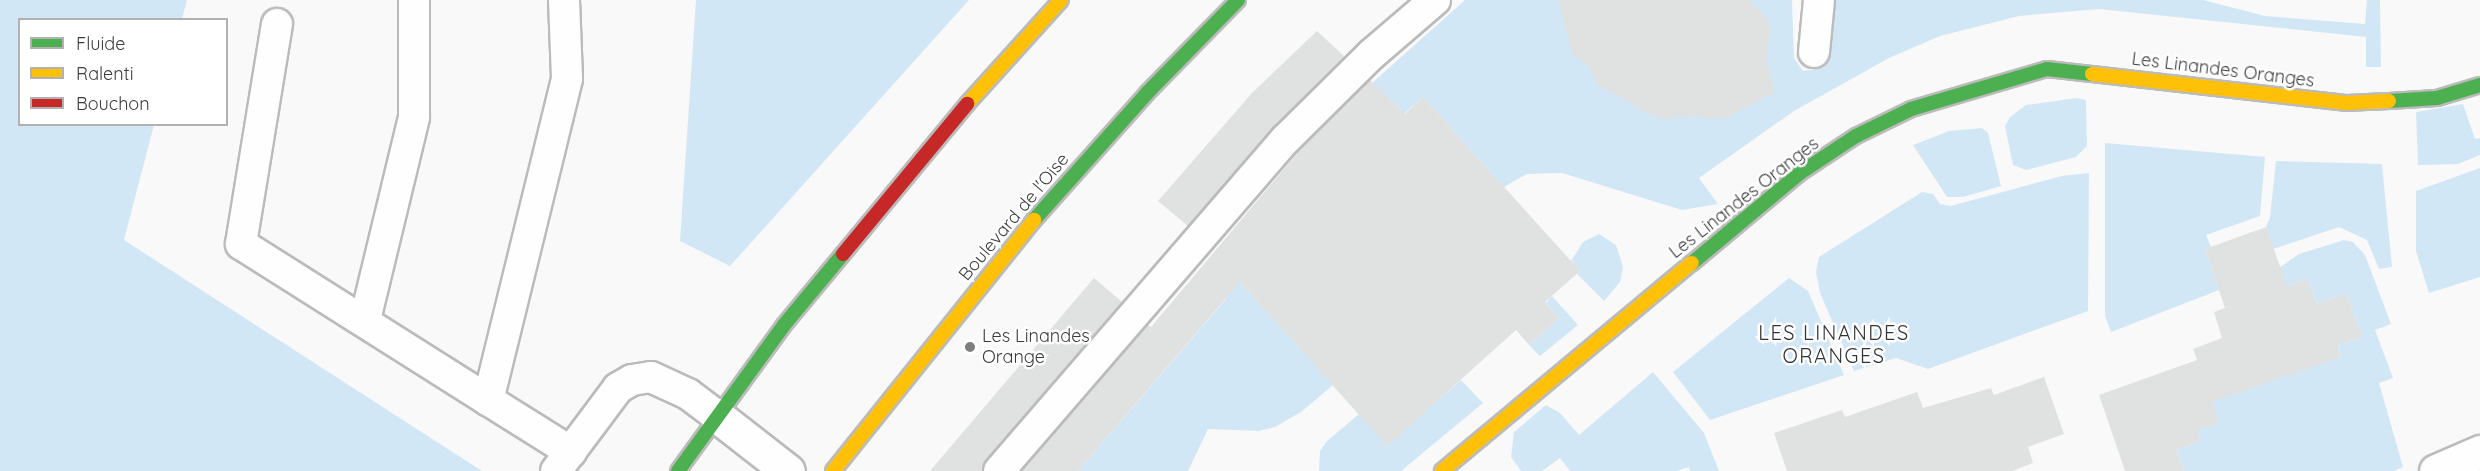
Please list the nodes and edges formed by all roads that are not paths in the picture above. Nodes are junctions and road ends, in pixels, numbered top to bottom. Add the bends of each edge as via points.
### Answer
1 (414, 0) edge
2 (564, 0) edge
3 (1061, 0) edge
4 (1238, 0) edge
5 (1435, 0) edge
6 (1819, 0) edge
7 (277, 24) dead end
8 (1814, 52) dead end
9 (2480, 86) edge
10 (365, 320) junction
11 (488, 400) junction
12 (716, 415) junction
13 (2480, 452) edge
14 (563, 461) edge
15 (678, 471) edge
16 (788, 471) edge
17 (833, 471) edge
18 (999, 471) edge
19 (1442, 471) edge
20 (2436, 471) edge

1 - 10 lane via 414,117
2 - 11 lane via 567,79
3 - 12 main road via 977,92 860,232
4 - 17 main road, Boulevard de l'Oise via 1147,93 1004,254
5 - 18 lane via 1372,54 1286,139
6 - 8 lane
7 - 10 lane via 241,244
9 - 19 main road, Les Linandes Oranges via 2437,98 2347,103 2047,69 2015,75 1911,109 1856,136 1800,173
10 - 11 lane
11 - 14 lane
12 - 14 lane via 688,394 651,377 632,380 618,388
12 - 15 main road
12 - 16 street
13 - 20 street

